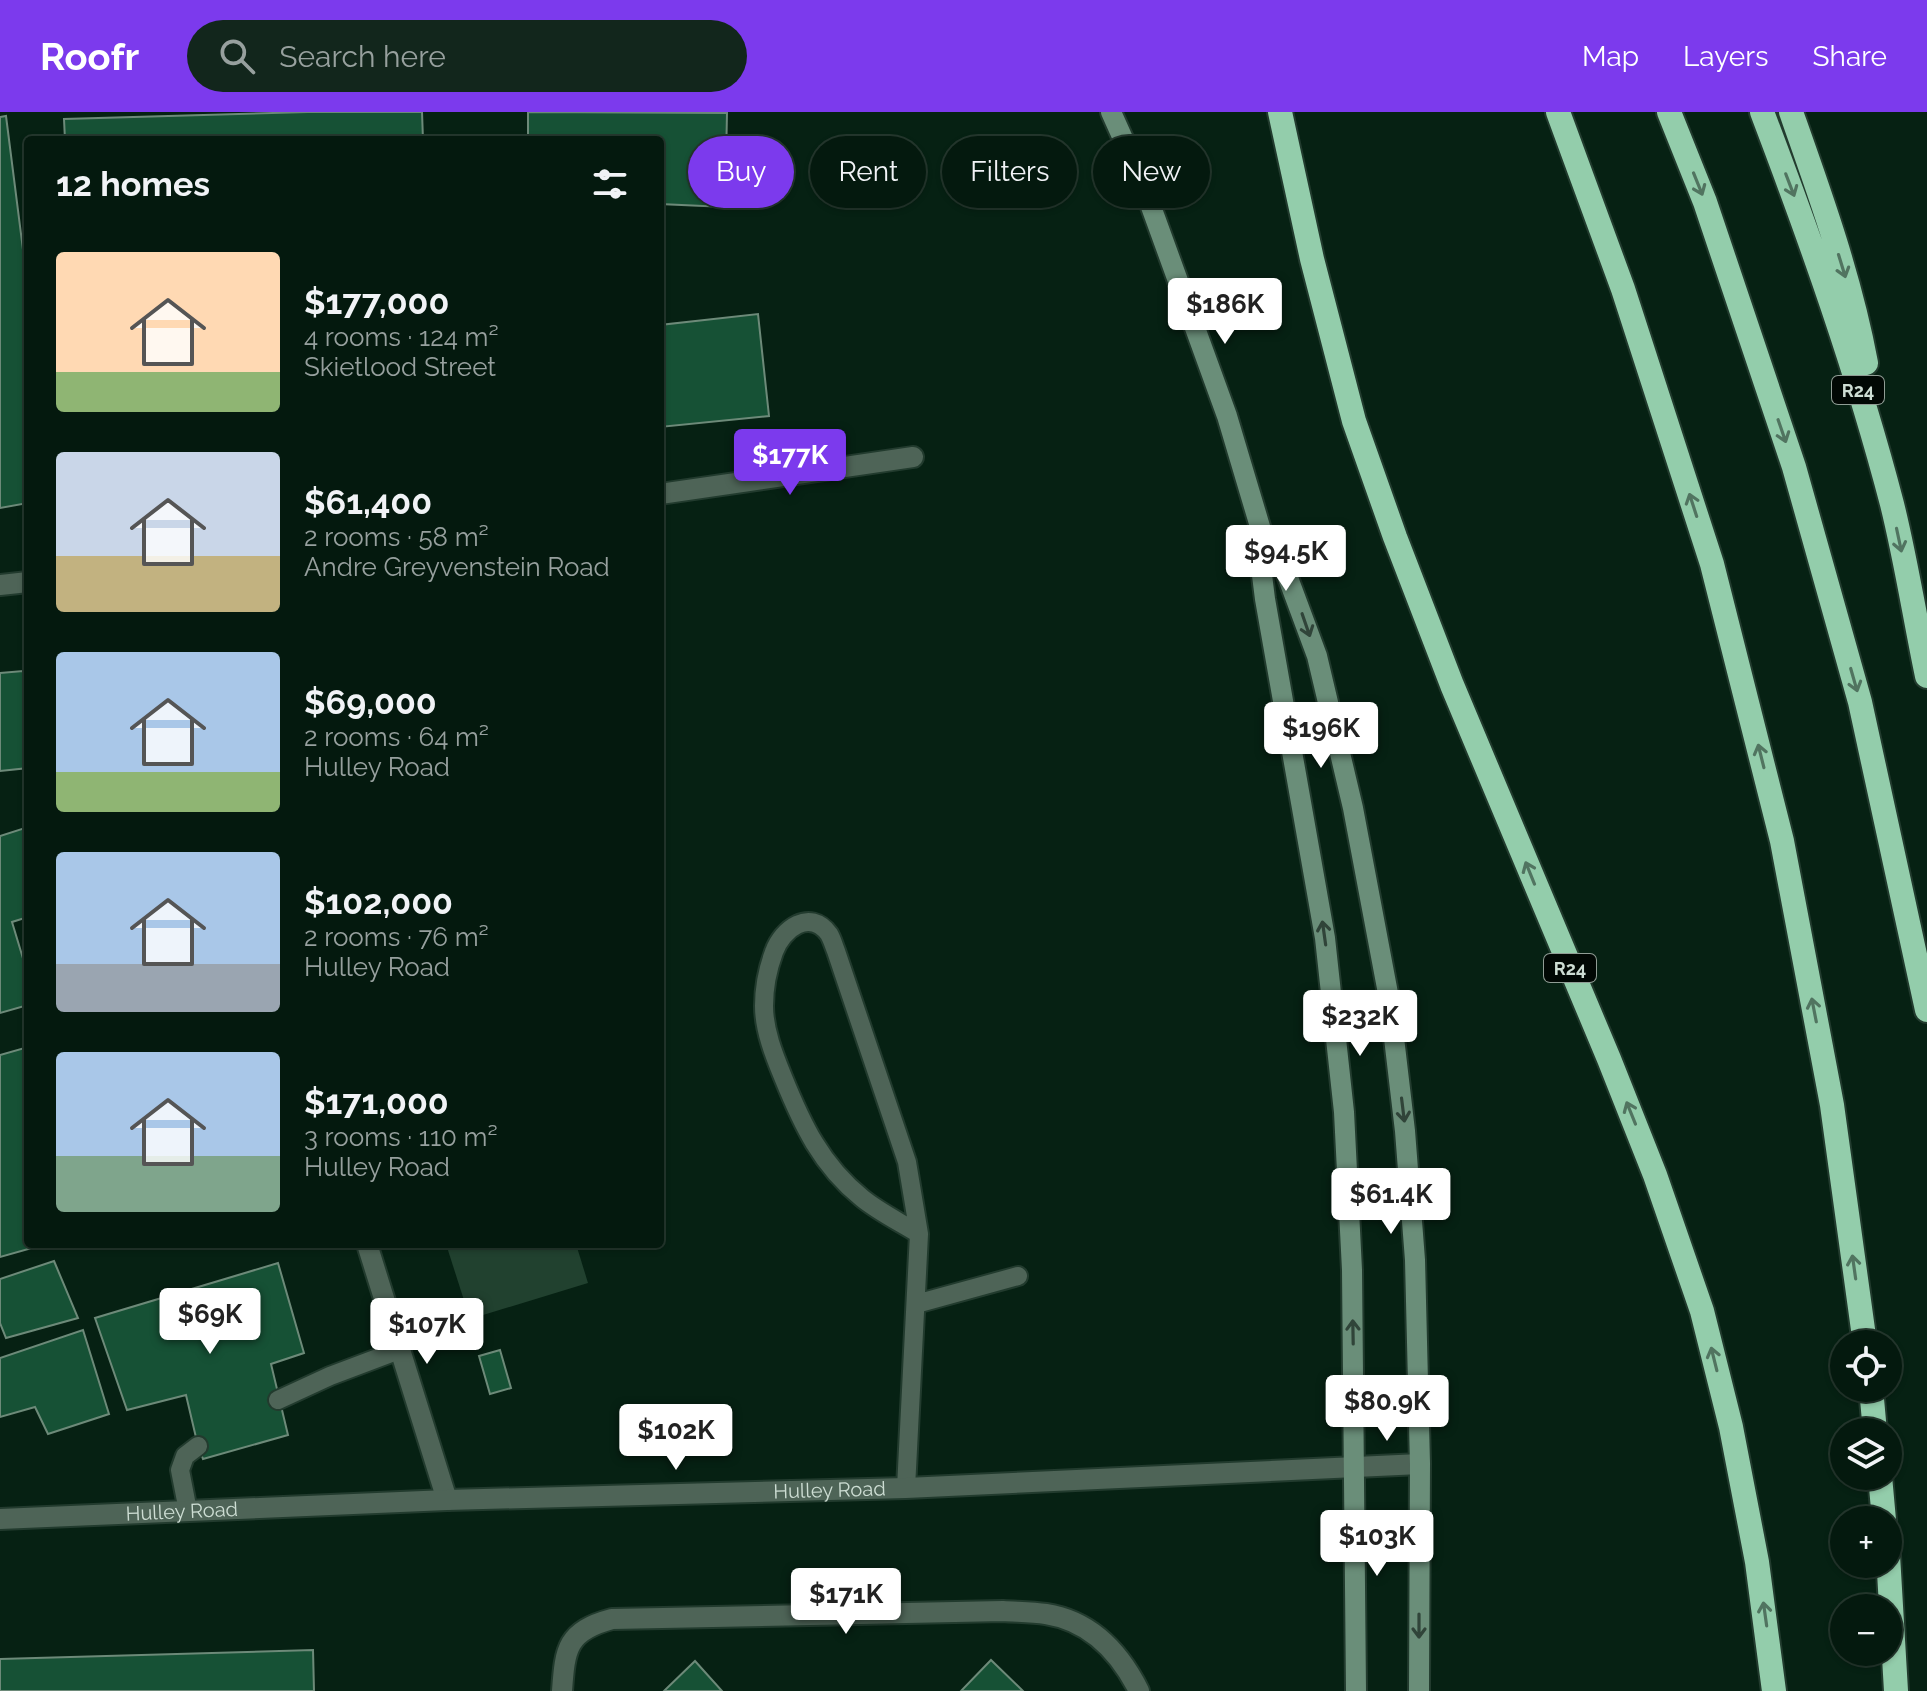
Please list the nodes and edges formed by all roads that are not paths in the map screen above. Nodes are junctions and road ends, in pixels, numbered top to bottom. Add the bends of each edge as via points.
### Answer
1 (1111, 112) edge
2 (1280, 112) edge
3 (1558, 112) edge
4 (1669, 112) edge
5 (1762, 112) edge
6 (1791, 112) edge
7 (913, 457) dead end
8 (664, 493) edge
9 (1892, 505) junction
10 (1261, 530) junction
11 (24, 582) edge
12 (0, 585) edge
13 (1927, 676) edge
14 (1927, 1010) edge
15 (919, 1234) junction
16 (368, 1248) edge
17 (1018, 1276) dead end
18 (916, 1304) junction
19 (1863, 1330) edge
20 (399, 1350) junction
21 (278, 1400) dead end
22 (198, 1446) dead end
23 (1420, 1464) junction
24 (1354, 1466) junction
25 (906, 1488) junction
26 (447, 1500) junction
27 (188, 1511) junction
28 (0, 1519) edge
29 (1889, 1578) edge
30 (562, 1691) edge
31 (1139, 1691) edge
32 (1356, 1691) edge
33 (1419, 1691) edge
34 (1774, 1691) edge
35 (1896, 1691) edge

1 - 10 main road via 1141,179 1227,416
34 -> 2 highway, R24 via 1754,1547 1702,1311 1650,1160 1452,685 1354,421
19 -> 3 highway via 1832,1105 1782,841 1712,564 1623,289
4 -> 14 highway via 1705,202 1794,467 1860,702
5 -> 9 highway, R24 via 1837,315
6 -> 9 highway via 1846,277
7 - 8 street
9 -> 13 highway, R24
10 -> 23 main road via 1281,559 1317,656 1353,808 1390,1004 1415,1260
24 -> 10 main road via 1344,1112 1325,938 1265,599
11 - 12 street
15 - 15 lane via 862,1198 825,1161 796,1110 773,1052 764,1006 774,951 793,926 817,924 829,934 836,951 907,1162
15 - 18 lane
16 - 20 street
17 - 18 lane
18 - 25 lane
20 - 21 lane
20 - 26 street
22 - 27 lane via 185,1456 180,1470
23 - 24 street, Hulley Road
23 -> 33 main road
24 - 25 street, Hulley Road
24 - 32 main road
25 - 26 street, Hulley Road
26 - 27 street, Hulley Road
27 - 28 street, Hulley Road
29 - 35 highway
30 - 31 street via 569,1646 579,1632 612,1619 1003,1611 1047,1614 1085,1628 1124,1663

